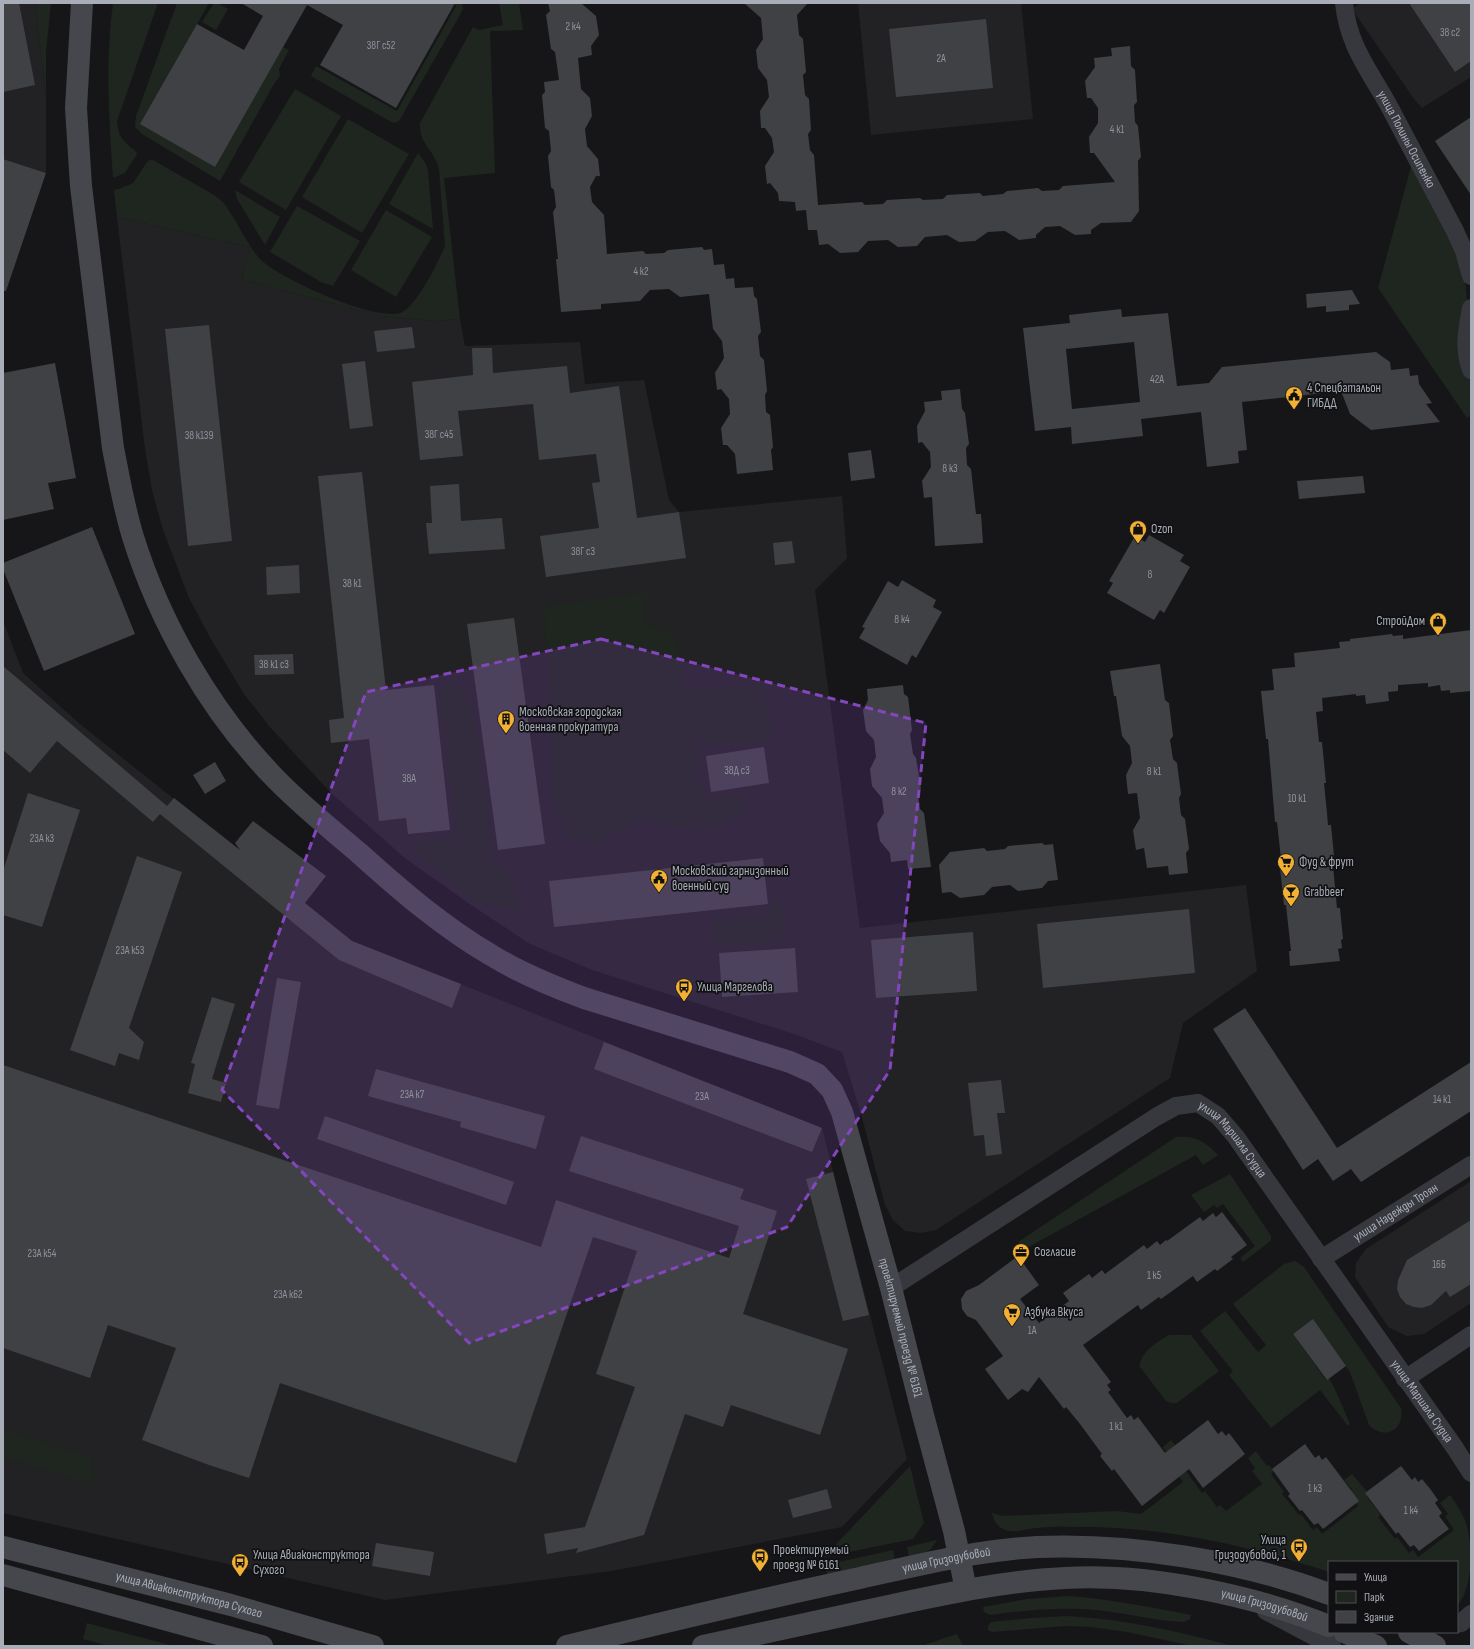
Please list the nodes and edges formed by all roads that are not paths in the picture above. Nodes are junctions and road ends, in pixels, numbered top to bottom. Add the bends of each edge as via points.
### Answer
1 (82, 3) edge
2 (1344, 3) edge
3 (1471, 276) edge
4 (1471, 308) edge
5 (1471, 370) edge
6 (1471, 1165) edge
7 (1321, 1259) junction
8 (891, 1288) junction
9 (1471, 1335) edge
10 (1405, 1379) junction
11 (1471, 1473) edge
12 (3, 1547) edge
13 (959, 1557) junction
14 (3, 1576) edge
15 (966, 1590) junction
16 (1328, 1594) edge
17 (1240, 1598) junction
18 (1471, 1614) edge
19 (1458, 1624) edge
20 (1328, 1626) edge
21 (1346, 1633) edge
22 (1411, 1633) edge
23 (262, 1646) edge
24 (373, 1646) edge
25 (567, 1646) edge
26 (703, 1646) edge
27 (1332, 1646) edge
28 (1376, 1646) edge
29 (1435, 1646) edge

1 - 8 street, проектируемый проезд № 6161 via 76,108 82,192 120,488 133,536 162,612 221,714 272,775 312,812 397,887 455,932 490,955 524,973 584,998 790,1062 817,1074 832,1090 842,1112
2 - 3 street, улица Полины Осипенко via 1346,21 1356,50 1455,231
4 - 5 street via 1466,346
6 - 7 street, улица Надежды Троян
7 - 8 street, улица Маршала Судца via 1236,1137 1218,1116 1198,1103 1176,1106 1156,1117
7 - 10 street, улица Маршала Судца
8 - 13 street, проектируемый проезд № 6161
9 - 10 street
10 - 11 street, улица Маршала Судца
12 - 24 street, улица Авиаконструктора Сухого via 232,1605
13 - 15 street, проектируемый проезд № 6161
13 - 16 street, улица Гризодубовой via 1038,1547 1129,1550 1210,1562 1298,1582
13 - 25 street, улица Гризодубовой
14 - 23 street
15 - 17 street, улица Гризодубовой via 1066,1578 1122,1578 1184,1586
15 - 26 street, улица Гризодубовой
17 - 20 street, улица Гризодубовой via 1302,1615
17 - 27 street
18 - 19 street
21 - 28 street
22 - 29 street

